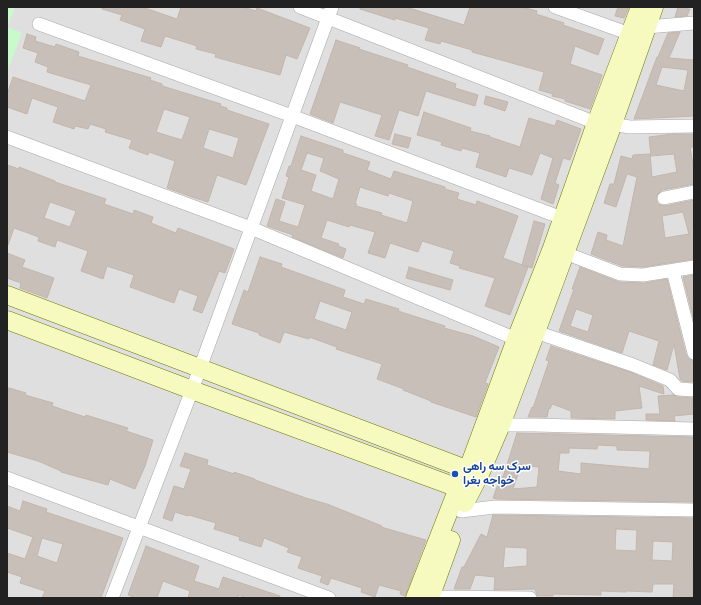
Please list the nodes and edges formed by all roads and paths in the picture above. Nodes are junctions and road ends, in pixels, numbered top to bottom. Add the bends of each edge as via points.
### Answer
1 (300, 7) edge
2 (555, 7) edge
3 (640, 7) edge
4 (654, 7) edge
5 (330, 12) edge
6 (694, 23) edge
7 (39, 24) dead end
8 (647, 26) junction
9 (630, 34) junction
10 (292, 116) junction
11 (604, 124) junction
12 (694, 126) edge
13 (7, 137) edge
14 (694, 192) edge
15 (664, 198) dead end
16 (562, 218) junction
17 (251, 228) junction
18 (566, 253) junction
19 (694, 267) edge
20 (673, 272) junction
21 (7, 294) edge
22 (7, 320) edge
23 (536, 332) junction
24 (516, 339) junction
25 (694, 353) edge
26 (200, 368) junction
27 (192, 390) junction
28 (694, 390) edge
29 (500, 425) junction
30 (694, 429) edge
31 (474, 472) junction
32 (7, 478) edge
33 (464, 490) junction
34 (694, 510) edge
35 (461, 511) junction
36 (139, 527) junction
37 (112, 598) edge
38 (329, 598) edge
39 (426, 598) edge
40 (530, 598) edge

1 - 5 street
2 - 9 street
3 - 9 main road
4 - 8 main road
5 - 10 street
5 - 11 street
6 - 8 street
7 - 10 street
8 - 11 main road
9 - 11 main road
10 - 16 street
10 - 17 street
11 - 12 street via 629,127
11 - 16 main road
11 - 18 main road
13 - 17 street
14 - 15 street
16 - 24 main road
17 - 24 street
17 - 26 street
18 - 20 street via 620,274
18 - 23 main road
19 - 20 street
20 - 25 street
21 - 26 main road
22 - 27 main road
23 - 28 street via 633,365 670,380 678,389
23 - 29 main road
24 - 31 main road
26 - 27 street
26 - 31 main road
27 - 33 main road
27 - 36 street
29 - 30 street
29 - 31 main road
31 - 33 main road
32 - 36 street
33 - 35 main road
33 - 39 main road
34 - 35 street via 495,507
35 - 39 main road
36 - 37 street
36 - 38 street
39 - 40 street

